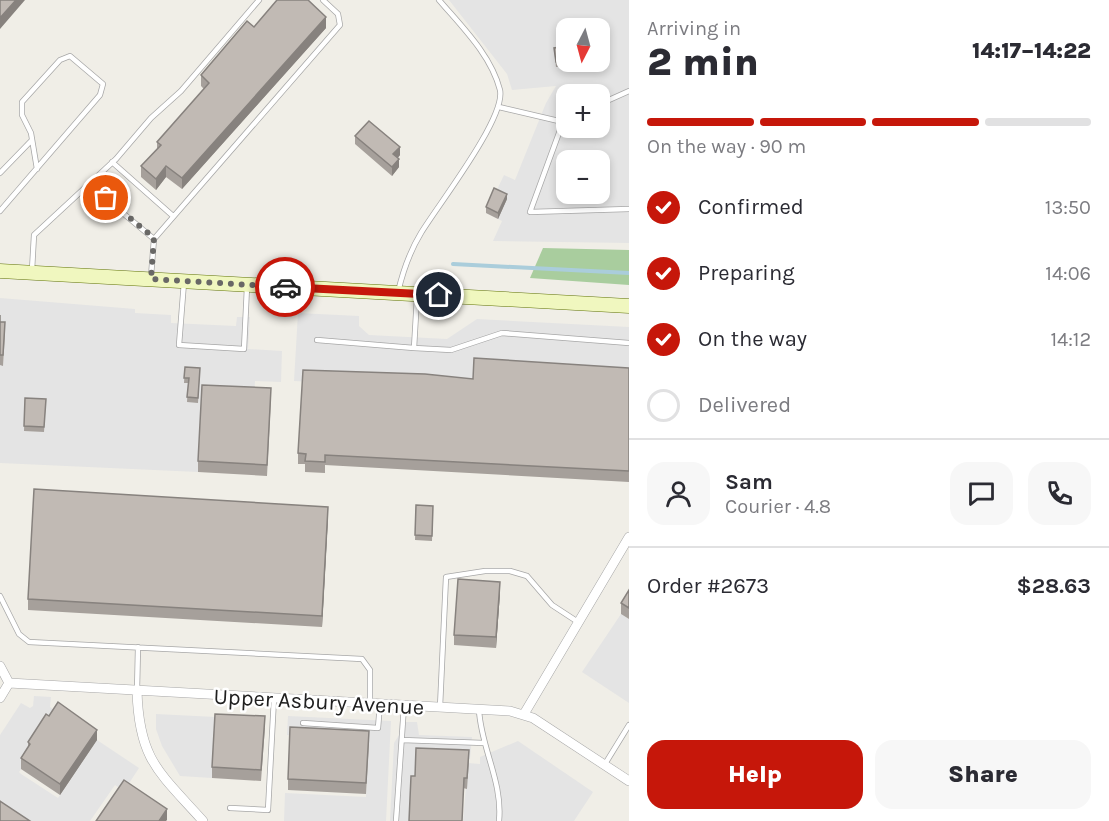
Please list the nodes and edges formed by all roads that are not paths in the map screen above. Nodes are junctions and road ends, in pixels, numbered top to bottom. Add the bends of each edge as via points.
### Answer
1 (259, 0) edge
2 (323, 0) edge
3 (439, 0) edge
4 (629, 91) edge
5 (610, 100) edge
6 (500, 107) junction
7 (556, 119) edge
8 (558, 138) edge
9 (32, 140) junction
10 (112, 162) junction
11 (37, 169) junction
12 (0, 173) edge
13 (89, 184) junction
14 (629, 209) edge
15 (0, 211) edge
16 (173, 216) junction
17 (154, 238) junction
18 (0, 271) edge
19 (32, 272) junction
20 (151, 279) junction
21 (184, 281) junction
22 (247, 284) junction
23 (398, 293) junction
24 (417, 294) junction
25 (629, 306) edge
26 (317, 340) dead end
27 (629, 343) edge
28 (414, 348) junction
29 (629, 537) edge
30 (0, 596) edge
31 (578, 622) junction
32 (138, 647) junction
33 (0, 666) edge
34 (9, 683) junction
35 (137, 691) junction
36 (0, 698) edge
37 (274, 698) junction
38 (375, 704) junction
39 (404, 705) junction
40 (440, 708) junction
41 (479, 710) junction
42 (524, 714) junction
43 (303, 723) dead end
44 (629, 725) edge
45 (402, 741) junction
46 (484, 743) junction
47 (605, 765) junction
48 (629, 781) edge
49 (230, 808) dead end
50 (202, 821) edge
51 (396, 821) edge
52 (499, 821) edge

1 - 10 lane via 181,91
2 - 16 lane via 338,14 340,25
3 - 6 lane via 479,48 493,72
4 - 5 lane
6 - 7 lane
6 - 23 lane via 420,234
8 - 14 lane via 530,212
9 - 11 lane
9 - 11 lane via 22,115 22,102 60,60 70,56 103,84 100,95
9 - 12 lane
10 - 13 lane
10 - 16 lane
11 - 15 lane
13 - 17 lane
13 - 19 lane via 34,236
16 - 17 lane
17 - 20 lane
18 - 19 main road
19 - 20 main road
20 - 21 main road
21 - 22 main road
21 - 22 lane via 179,345 243,349
22 - 23 main road
23 - 24 main road
24 - 25 main road
24 - 28 lane
26 - 28 lane
27 - 28 lane via 502,333 451,350
29 - 31 street
30 - 32 lane via 19,634 29,642
31 - 40 lane via 552,605 527,576 493,571 446,577
31 - 42 street
32 - 35 lane
32 - 38 lane via 362,659 370,670
33 - 34 street
34 - 35 street, Upper Asbury Avenue
34 - 36 street
35 - 37 street, Upper Asbury Avenue
35 - 50 street via 139,727 148,756
37 - 38 street, Upper Asbury Avenue
37 - 49 lane via 268,810
38 - 39 street, Upper Asbury Avenue
38 - 43 lane via 378,728
39 - 40 street, Upper Asbury Avenue
39 - 45 lane
40 - 41 street, Upper Asbury Avenue
41 - 42 street, Upper Asbury Avenue
41 - 46 lane
42 - 47 street, Upper Asbury Avenue
44 - 47 lane
45 - 46 lane
45 - 51 lane
46 - 52 lane via 498,787
47 - 48 street, Upper Asbury Avenue

